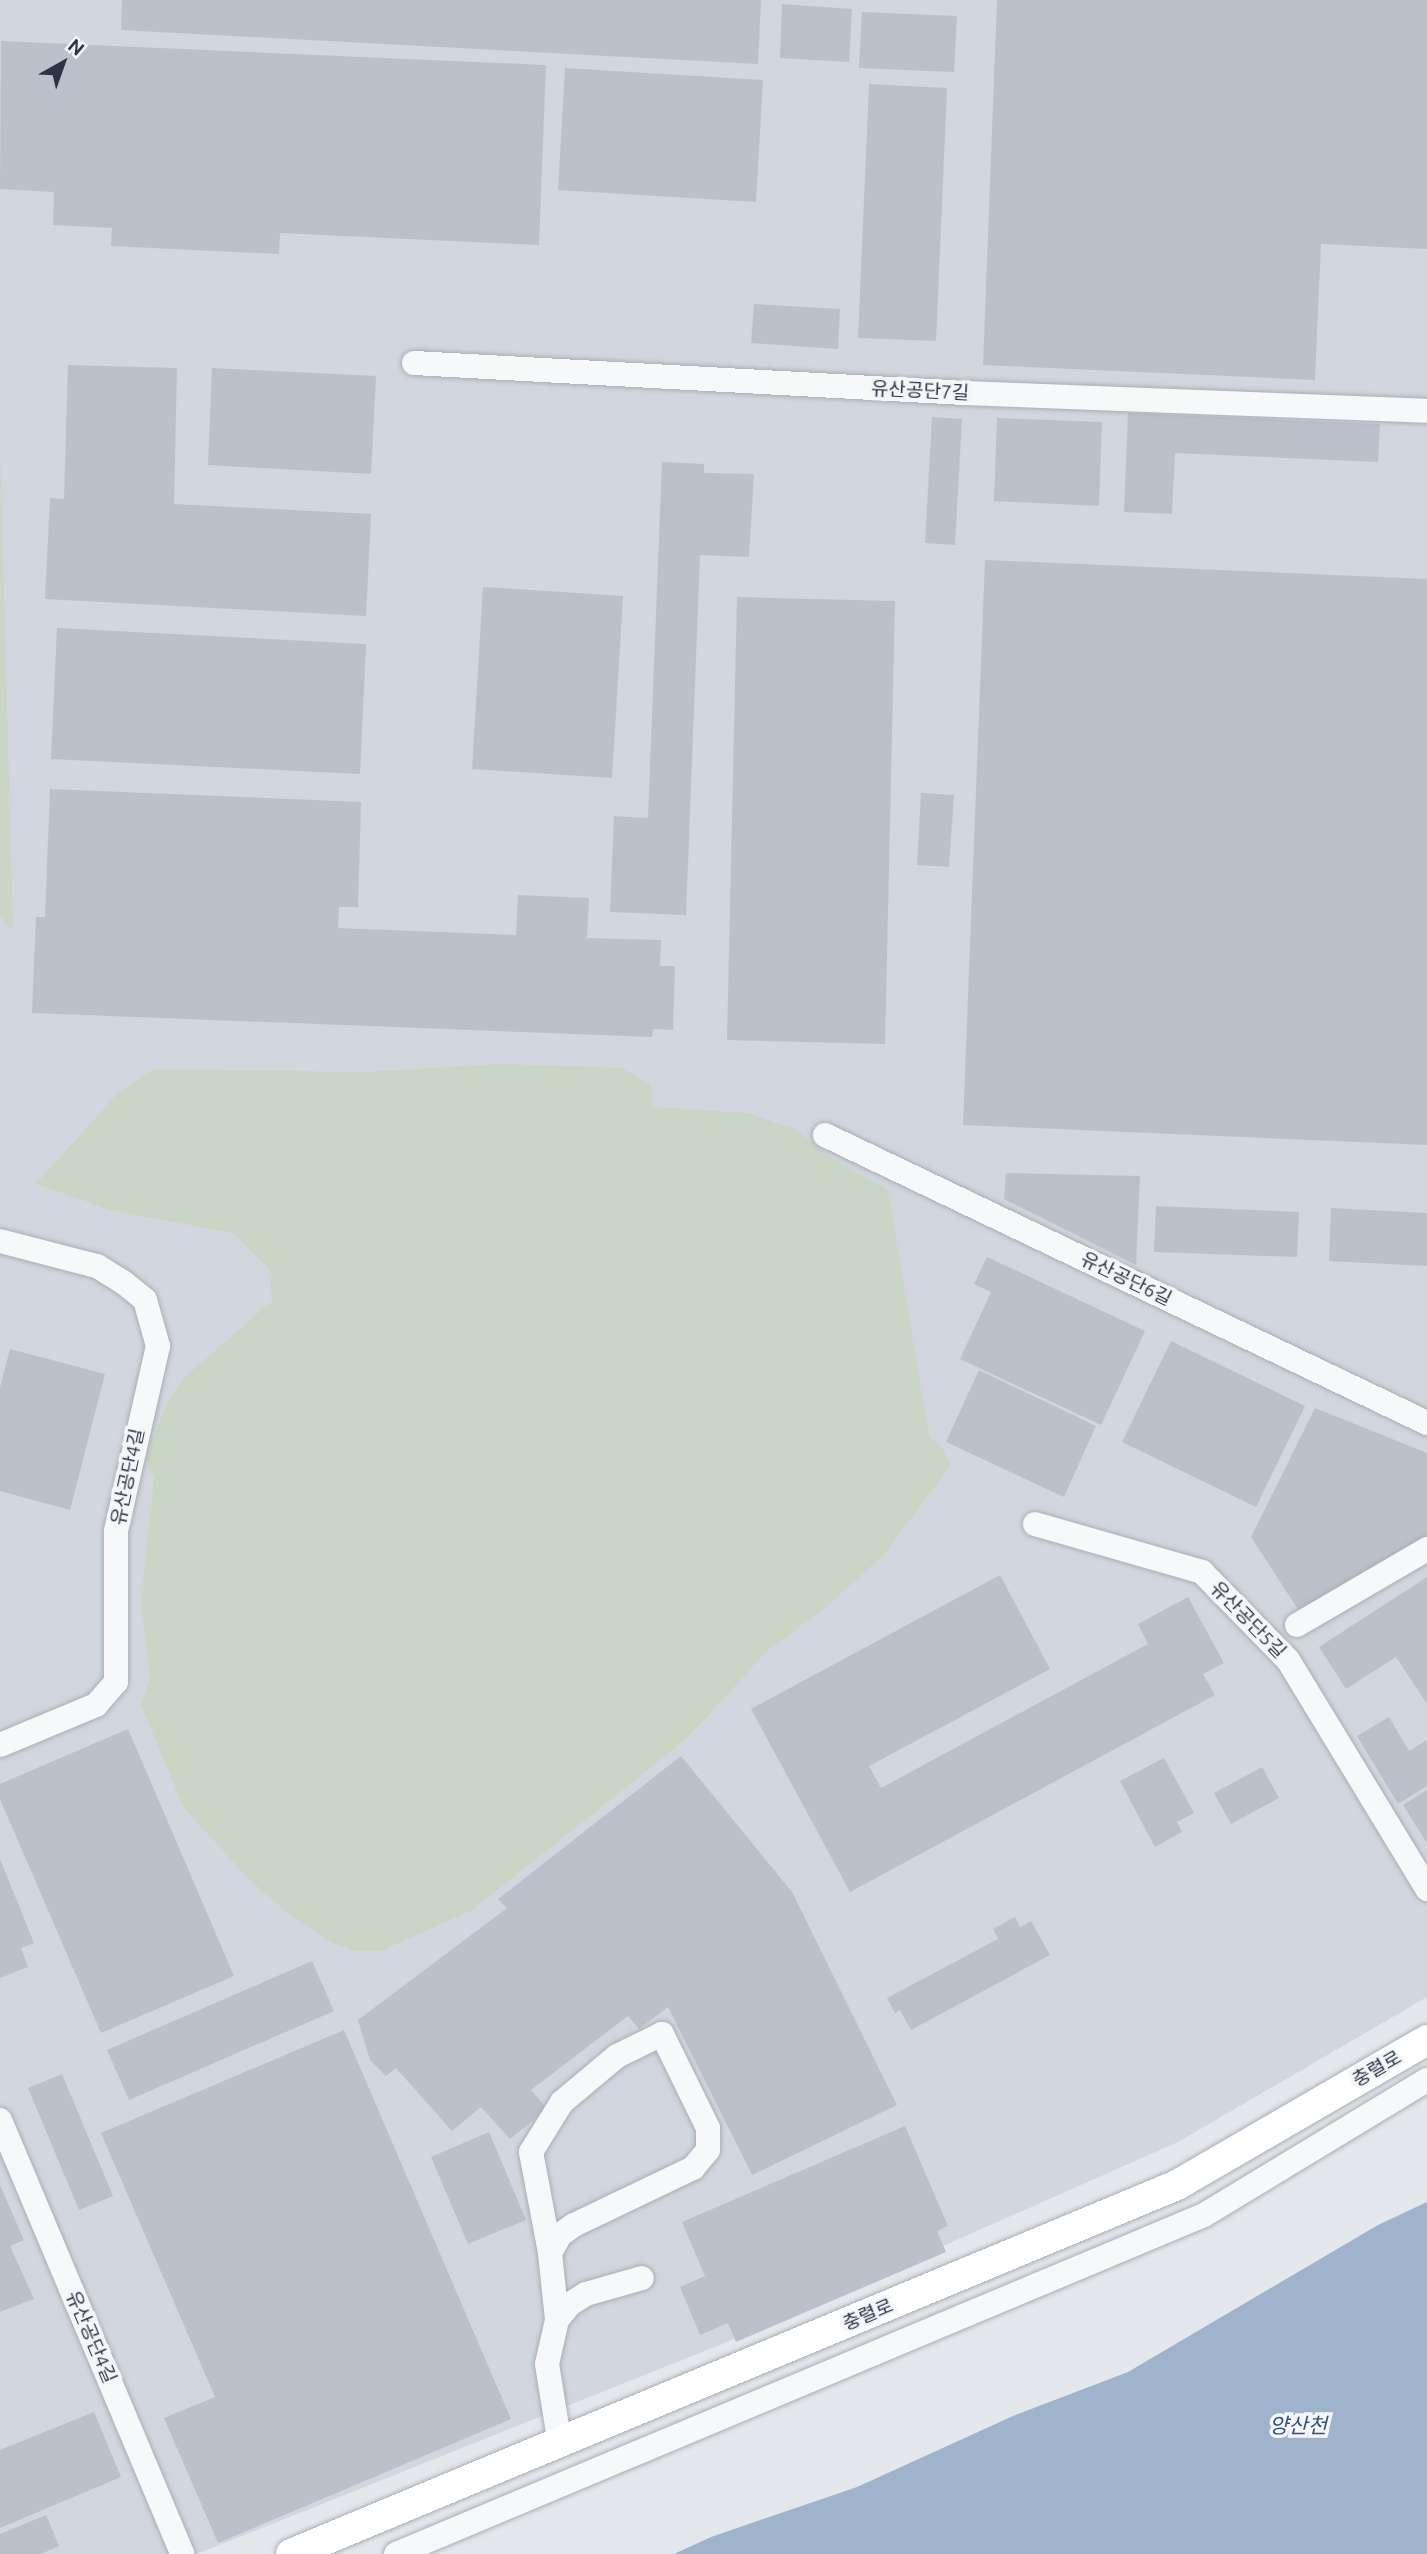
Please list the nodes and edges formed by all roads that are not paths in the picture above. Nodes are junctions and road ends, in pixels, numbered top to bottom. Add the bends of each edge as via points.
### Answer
1 (414, 363) dead end
2 (1427, 411) edge
3 (825, 1135) dead end
4 (0, 1241) edge
5 (1427, 1423) edge
6 (1035, 1524) dead end
7 (1427, 1549) edge
8 (1297, 1625) dead end
9 (0, 1745) edge
10 (1427, 1889) edge
11 (1427, 2040) edge
12 (1427, 2080) edge
13 (0, 2120) edge
14 (550, 2253) junction
15 (642, 2278) dead end
16 (557, 2320) junction
17 (559, 2445) junction
18 (182, 2554) edge
19 (291, 2554) edge
20 (396, 2554) edge

1 - 2 street, 유산공단7길 via 964,393
3 - 5 street, 유산공단6길
4 - 9 street, 유산공단4길 via 97,1266 123,1282 145,1300 158,1346 116,1531 116,1682 96,1705
6 - 10 street, 유산공단5길 via 1202,1572 1288,1660
7 - 8 street
11 - 17 main road, 충렬로 via 1177,2185
12 - 20 street via 1204,2215
13 - 18 street, 유산공단4길
14 - 14 street via 531,2152 562,2102 617,2056 662,2034 708,2128 708,2150 693,2168 574,2224 560,2235
14 - 16 street
15 - 16 street via 586,2294
16 - 17 street via 547,2364
17 - 19 main road, 충렬로

